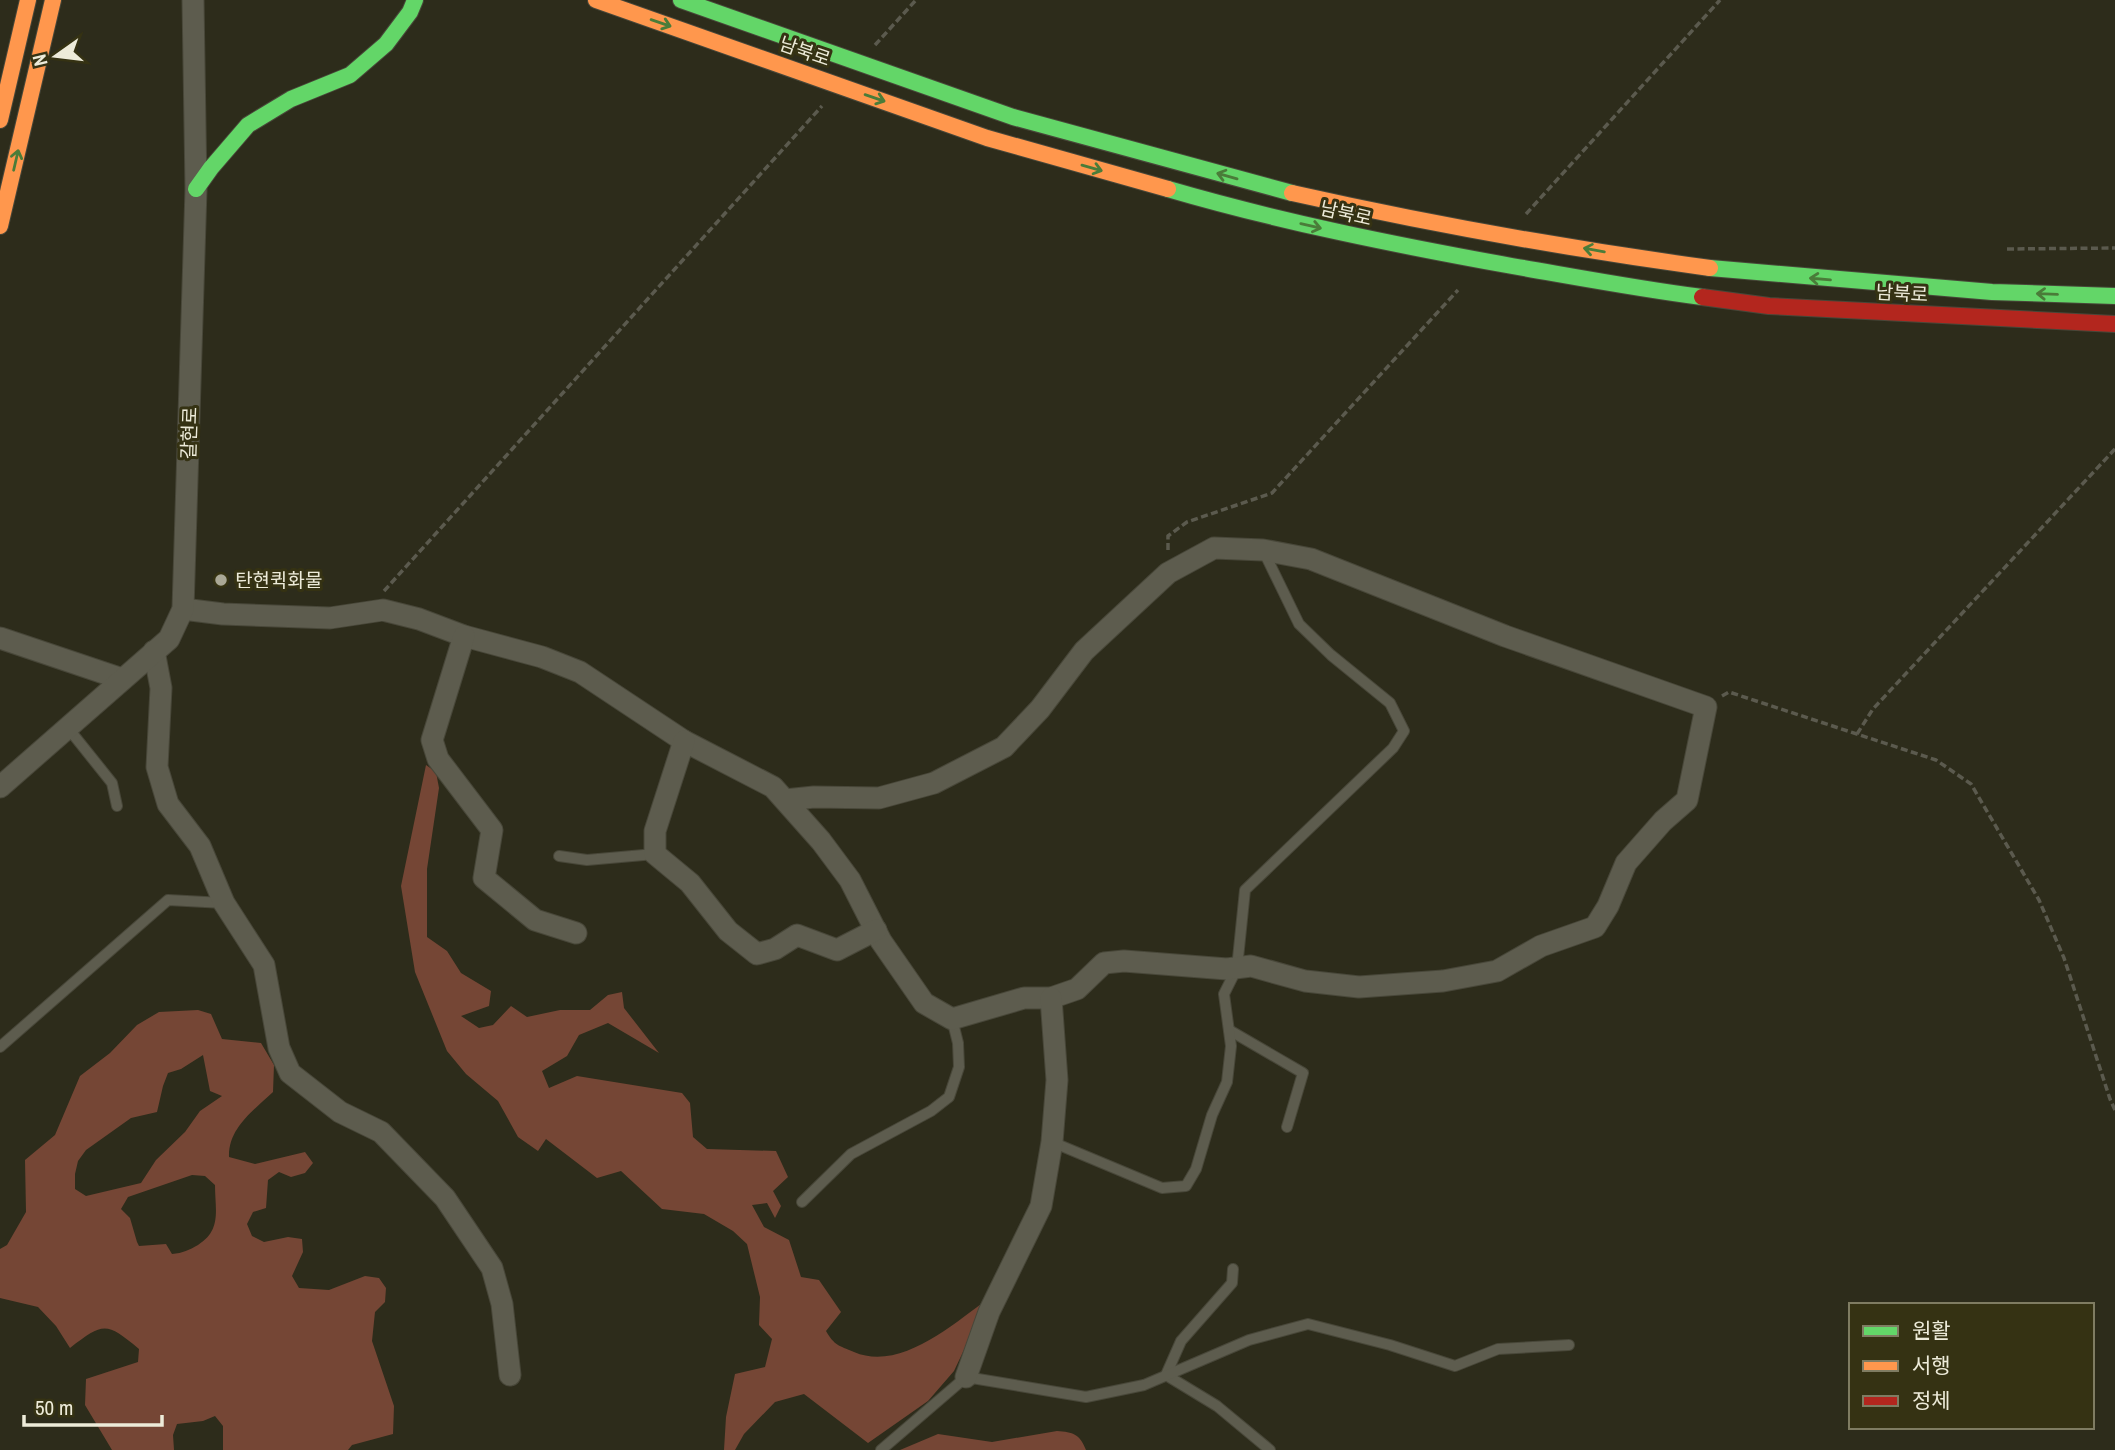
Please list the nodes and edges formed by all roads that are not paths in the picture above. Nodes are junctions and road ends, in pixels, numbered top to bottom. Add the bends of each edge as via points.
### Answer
1 (27, 0) edge
2 (53, 0) edge
3 (193, 0) edge
4 (424, 0) edge
5 (596, 0) edge
6 (681, 0) edge
7 (412, 6) edge
8 (0, 120) edge
9 (197, 189) junction
10 (0, 226) edge
11 (2115, 296) edge
12 (2115, 324) edge
13 (1263, 550) junction
14 (183, 609) junction
15 (464, 636) junction
16 (0, 638) edge
17 (154, 651) junction
18 (122, 678) junction
19 (68, 729) junction
20 (684, 741) junction
21 (0, 787) edge
22 (785, 800) junction
23 (117, 806) dead end
24 (655, 854) junction
25 (559, 856) dead end
26 (224, 903) junction
27 (876, 930) junction
28 (576, 933) dead end
29 (1237, 968) junction
30 (1051, 998) junction
31 (952, 1019) junction
32 (1229, 1030) junction
33 (0, 1047) edge
34 (1287, 1127) dead end
35 (1052, 1142) junction
36 (802, 1202) dead end
37 (1233, 1269) dead end
38 (1569, 1345) dead end
39 (510, 1375) dead end
40 (1166, 1375) junction
41 (967, 1377) junction
42 (881, 1450) edge
43 (1270, 1450) edge

1 - 8 main road
10 -> 2 main road
3 - 9 street, 갈현로
4 - 7 main road
5 -> 12 main road, 남북로 via 987,138 1226,206 1385,243 1654,291 1769,306
11 -> 6 main road, 남북로 via 1978,291 1742,272 1371,211 1013,117
7 - 9 main road via 386,44 350,75 291,99 248,125
9 - 14 street, 갈현로
13 - 22 street via 1214,548 1168,573 1084,651 1004,747 934,783 879,798
13 - 29 lane via 1299,624 1390,703 1404,731 1393,748 1245,890
13 - 29 street via 1311,559 1505,636 1706,707 1687,800 1626,863 1595,927 1541,946 1497,971 1443,981 1359,987 1306,981 1251,966
14 - 15 street via 330,618 383,610
14 - 17 street, 갈현로 via 169,639
15 - 20 street via 542,657 580,673
15 - 28 street via 432,740 438,759 492,830 484,878 535,920
16 - 18 street
17 - 18 street, 갈현로
17 - 26 street via 161,688 157,767 168,804 200,846
18 - 19 street, 갈현로
19 - 21 street, 갈현로
19 - 23 lane via 112,783
20 - 22 street via 773,787
20 - 24 street via 655,831
22 - 27 street via 850,880
24 - 25 lane via 587,860
24 - 27 street via 690,883 728,931 757,954 797,935 837,950
26 - 33 lane via 168,900
26 - 39 street via 264,965 279,1048 290,1073 340,1112 381,1132 445,1198 492,1268 502,1304
27 - 31 street via 923,1003
29 - 30 street via 1104,963 1077,989
29 - 32 lane via 1224,994
30 - 31 street via 1024,998
30 - 35 street via 1057,1080
31 - 36 lane via 959,1067 949,1097 851,1154
32 - 34 lane via 1303,1073
32 - 35 lane via 1227,1082 1186,1186 1163,1188
35 - 41 street via 1041,1206 989,1312
37 - 40 lane via 1232,1283 1181,1341
38 - 40 lane via 1497,1349 1455,1366 1308,1324 1249,1340
40 - 41 lane via 1144,1385 1086,1397
40 - 43 lane via 1217,1406
41 - 42 lane

